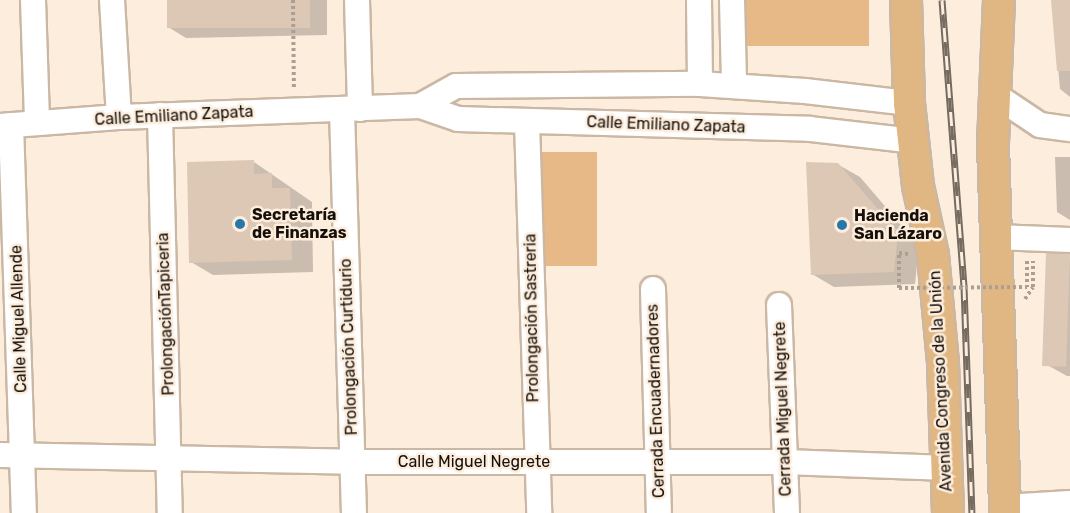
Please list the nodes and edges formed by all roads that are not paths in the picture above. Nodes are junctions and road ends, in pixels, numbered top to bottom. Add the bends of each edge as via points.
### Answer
1 (33, 0) edge
2 (112, 0) edge
3 (357, 0) edge
4 (699, 0) edge
5 (732, 0) edge
6 (906, 0) edge
7 (999, 0) edge
8 (700, 84) junction
9 (734, 84) junction
10 (995, 95) junction
11 (909, 103) junction
12 (420, 106) junction
13 (351, 109) junction
14 (160, 115) junction
15 (119, 117) junction
16 (527, 122) junction
17 (37, 123) junction
18 (6, 126) edge
19 (1070, 129) edge
20 (914, 141) junction
21 (996, 237) junction
22 (1070, 240) edge
23 (653, 289) dead end
24 (779, 305) dead end
25 (24, 454) junction
26 (0, 455) edge
27 (170, 457) junction
28 (658, 461) junction
29 (353, 462) junction
30 (536, 462) junction
31 (785, 462) junction
32 (948, 468) junction
33 (1070, 503) edge
34 (1005, 510) edge
35 (24, 513) edge
36 (170, 513) edge
37 (354, 513) edge
38 (538, 513) edge
39 (659, 513) edge
40 (787, 513) edge
41 (948, 513) edge

1 - 17 street
2 - 15 street
3 - 13 street, Prolongación Curtidurio
4 - 8 street
5 - 9 street
6 - 11 main road, Avenida Congreso de la Unión
7 - 10 main road
8 - 9 street, Calle Emiliano Zapata
8 - 12 street, Calle Emiliano Zapata via 456,86
9 - 11 street, Calle Emiliano Zapata
10 - 19 street via 1041,124
10 - 21 main road
11 - 20 main road, Avenida Congreso de la Unión
12 - 13 street, Calle Emiliano Zapata
12 - 16 street, Calle Emiliano Zapata via 458,119
13 - 14 street, Calle Emiliano Zapata
13 - 29 street, Prolongación Curtidurio
14 - 15 street, Calle Emiliano Zapata
14 - 27 street, ProlongaciónTapiceria
15 - 17 street, Calle Emiliano Zapata
16 - 20 street, Calle Emiliano Zapata via 810,129
16 - 30 street, Prolongación Sastreria
17 - 18 street, Calle Emiliano Zapata
18 - 25 street, Calle Miguel Allende
20 - 32 main road, Avenida Congreso de la Unión via 918,186 933,255
21 - 22 street
21 - 34 main road
23 - 28 street, Cerrada Encuadernadores
24 - 31 street, Cerrada Miguel Negrete
25 - 26 street, Calle Miguel Negrete
25 - 27 street, Calle Miguel Negrete
25 - 35 street, Calle Miguel Allende
27 - 29 street, Calle Miguel Negrete
27 - 36 street, ProlongaciónTapiceria
28 - 30 street, Calle Miguel Negrete
28 - 31 street, Calle Miguel Negrete
28 - 39 street, Cerrada Encuadernadores
29 - 30 street, Calle Miguel Negrete
29 - 37 street, Prolongación Curtidurio
30 - 38 street, Prolongación Sastreria
31 - 32 street, Calle Miguel Negrete
31 - 40 street, Cerrada Miguel Negrete
32 - 41 main road, Avenida Congreso de la Unión
33 - 34 street

